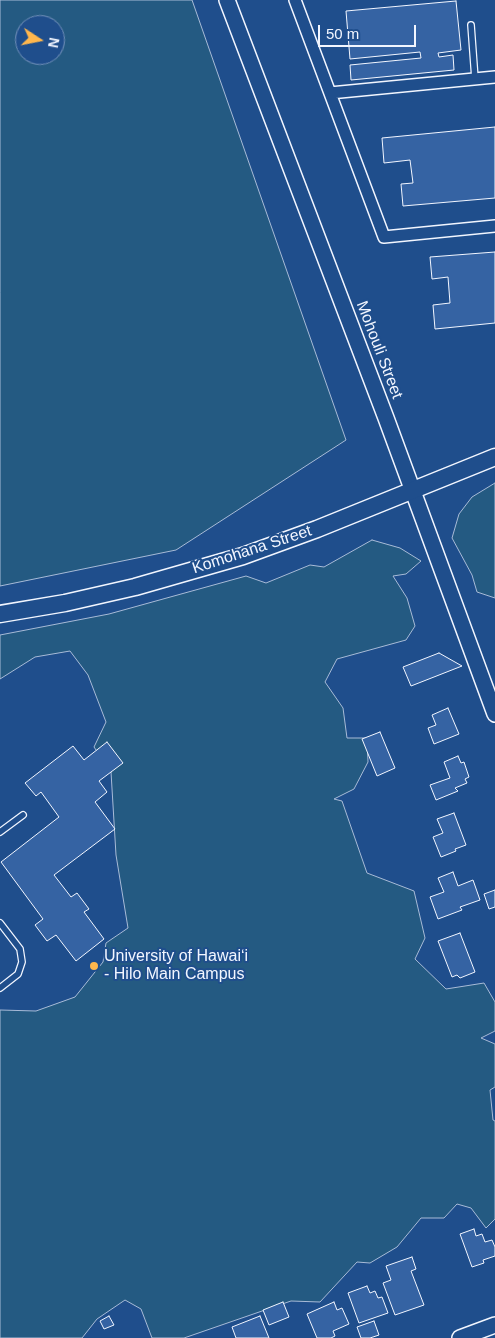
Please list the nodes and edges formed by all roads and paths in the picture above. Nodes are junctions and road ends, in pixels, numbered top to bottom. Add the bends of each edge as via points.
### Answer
1 (227, 0) edge
2 (295, 0) edge
3 (470, 25) dead end
4 (495, 77) edge
5 (475, 79) junction
6 (330, 93) junction
7 (495, 226) edge
8 (495, 457) edge
9 (413, 491) junction
10 (0, 614) edge
11 (495, 714) edge
12 (23, 815) dead end
13 (0, 832) edge
14 (0, 923) edge
15 (0, 988) edge
16 (495, 1325) edge
17 (476, 1335) edge
18 (460, 1338) edge

1 - 9 street, Mohouli Street
2 - 6 street
3 - 5 lane
4 - 5 street
5 - 6 street
6 - 7 street via 384,238
8 - 9 main road, Komohana Street
9 - 10 main road, Komohana Street via 243,556 135,587
9 - 11 street, Mohouli Street
12 - 13 lane
14 - 15 lane via 20,949 22,962 18,974
16 - 17 street
17 - 18 street

